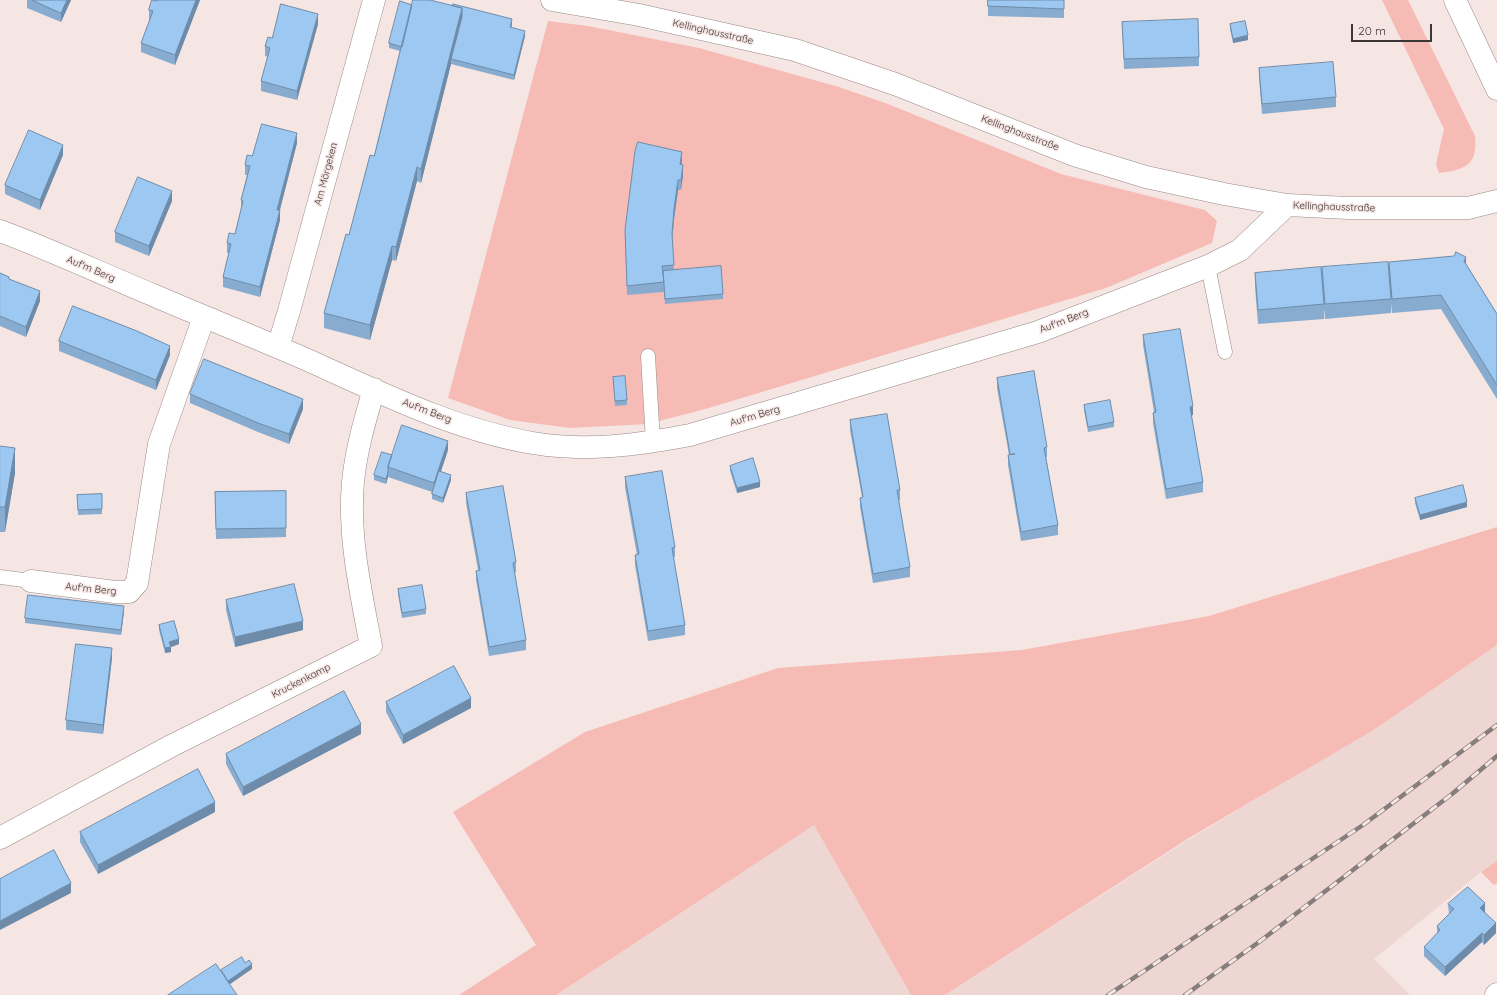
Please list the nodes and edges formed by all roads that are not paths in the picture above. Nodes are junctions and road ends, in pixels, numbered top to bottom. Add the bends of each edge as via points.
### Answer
1 (374, 0) edge
2 (552, 0) edge
3 (1455, 0) edge
4 (1497, 89) edge
5 (1497, 201) edge
6 (1286, 205) junction
7 (0, 231) edge
8 (1208, 266) junction
9 (204, 317) junction
10 (278, 347) junction
11 (1225, 352) dead end
12 (648, 356) dead end
13 (374, 389) junction
14 (653, 442) junction
15 (0, 577) edge
16 (30, 581) joint
17 (0, 838) edge

1 - 10 street, Am Mörgeken
2 - 6 street, Kellinghausstraße via 639,15 795,50 895,84 1074,155 1146,177
3 - 4 street
5 - 6 street, Kellinghausstraße via 1468,208
6 - 8 street, Auf'm Berg via 1240,250
7 - 9 street, Auf'm Berg
8 - 11 lane
8 - 14 street, Auf'm Berg via 1038,332 690,435
9 - 10 street, Auf'm Berg
9 - 16 street, Auf'm Berg via 159,444 137,583 129,592 115,592
10 - 13 street, Auf'm Berg
12 - 14 lane
13 - 14 street, Auf'm Berg via 440,417 493,435 534,443 578,447
13 - 17 street, Kruckenkamp via 358,443 353,483 357,571 370,646 173,745
15 - 16 lane

